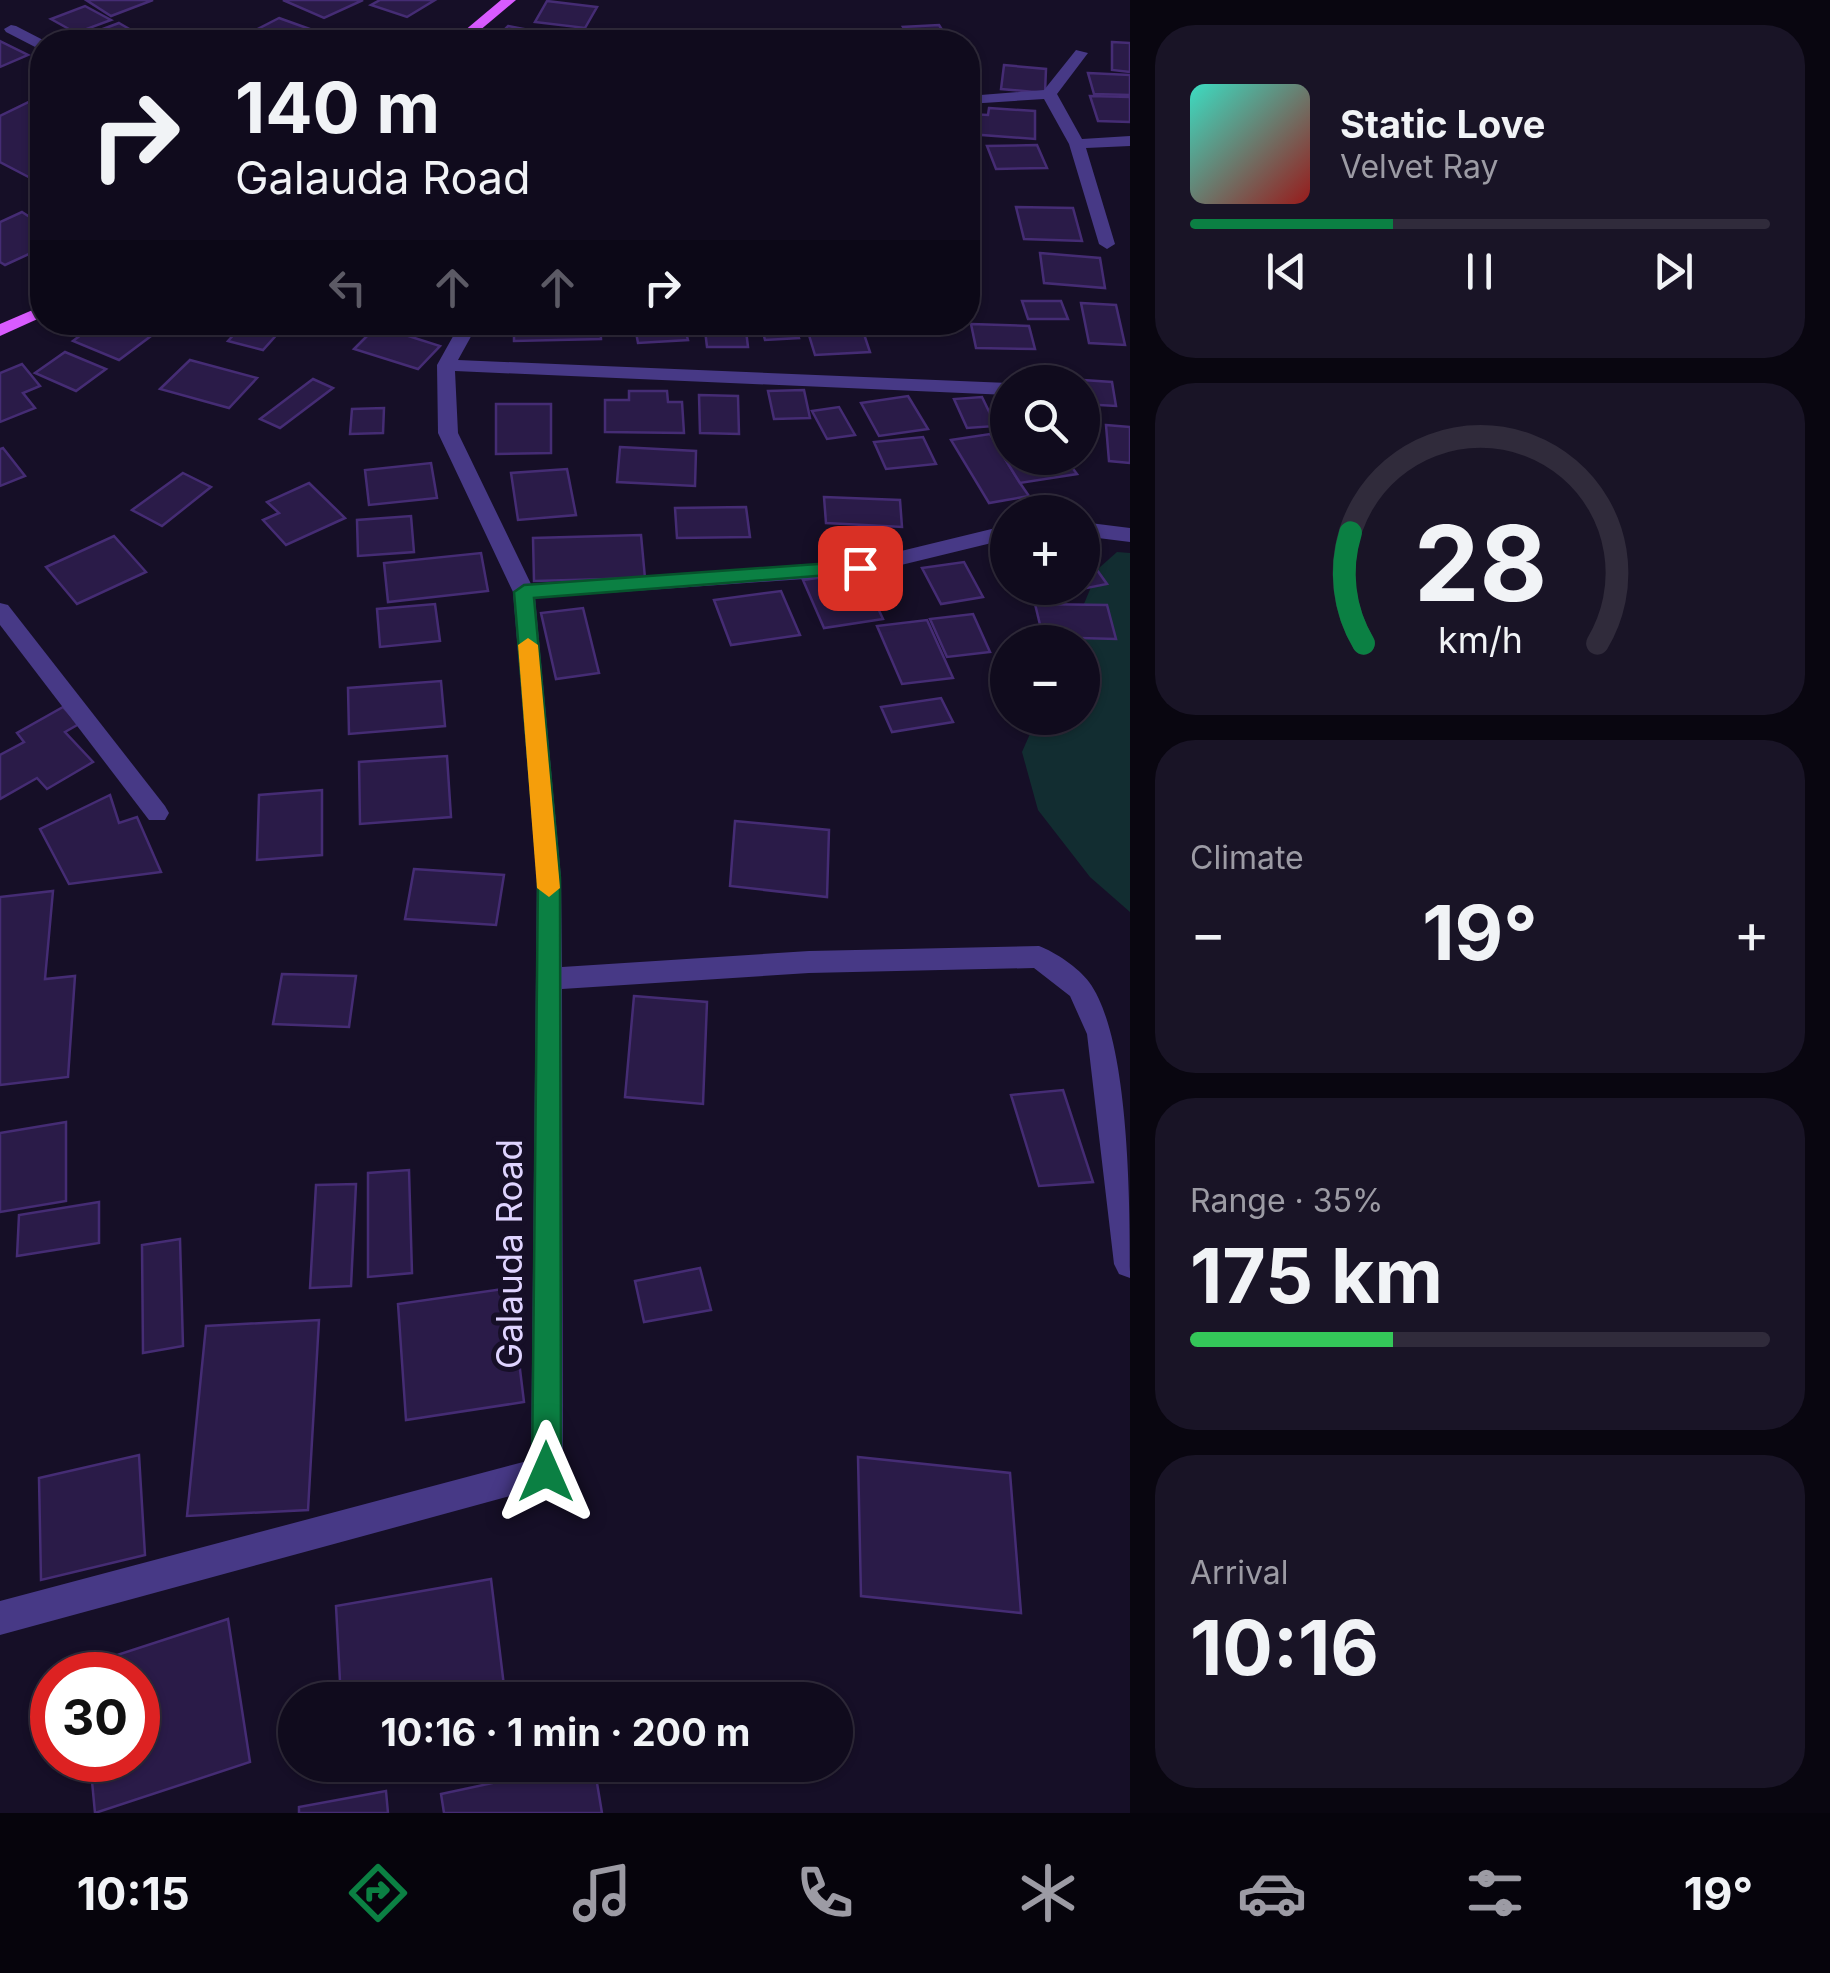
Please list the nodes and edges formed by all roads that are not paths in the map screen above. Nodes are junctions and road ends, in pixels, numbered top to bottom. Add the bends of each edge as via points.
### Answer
1 (509, 0) edge
2 (12, 29) dead end
3 (473, 30) edge
4 (30, 38) edge
5 (1082, 53) dead end
6 (1049, 94) junction
7 (980, 99) edge
8 (1130, 141) edge
9 (1076, 144) junction
10 (1107, 244) dead end
11 (30, 316) edge
12 (0, 330) edge
13 (463, 335) edge
14 (446, 366) junction
15 (990, 388) edge
16 (1100, 531) edge
17 (1130, 535) edge
18 (990, 536) edge
19 (524, 592) junction
20 (0, 610) edge
21 (157, 813) dead end
22 (549, 979) junction
23 (1129, 1264) edge
24 (0, 1618) edge

1 - 3 main road
2 - 4 street
5 - 6 street
6 - 7 street
6 - 9 street
8 - 9 street
9 - 10 street
11 - 12 main road
13 - 14 street
14 - 15 street
14 - 19 street, Galauda Road via 448,433
16 - 17 street
18 - 19 street via 860,568
19 - 22 street, Galauda Road via 549,878
20 - 21 street
22 - 23 street via 809,962 1039,957 1080,989 1100,1034
22 - 24 street, Galauda Road via 546,1472

